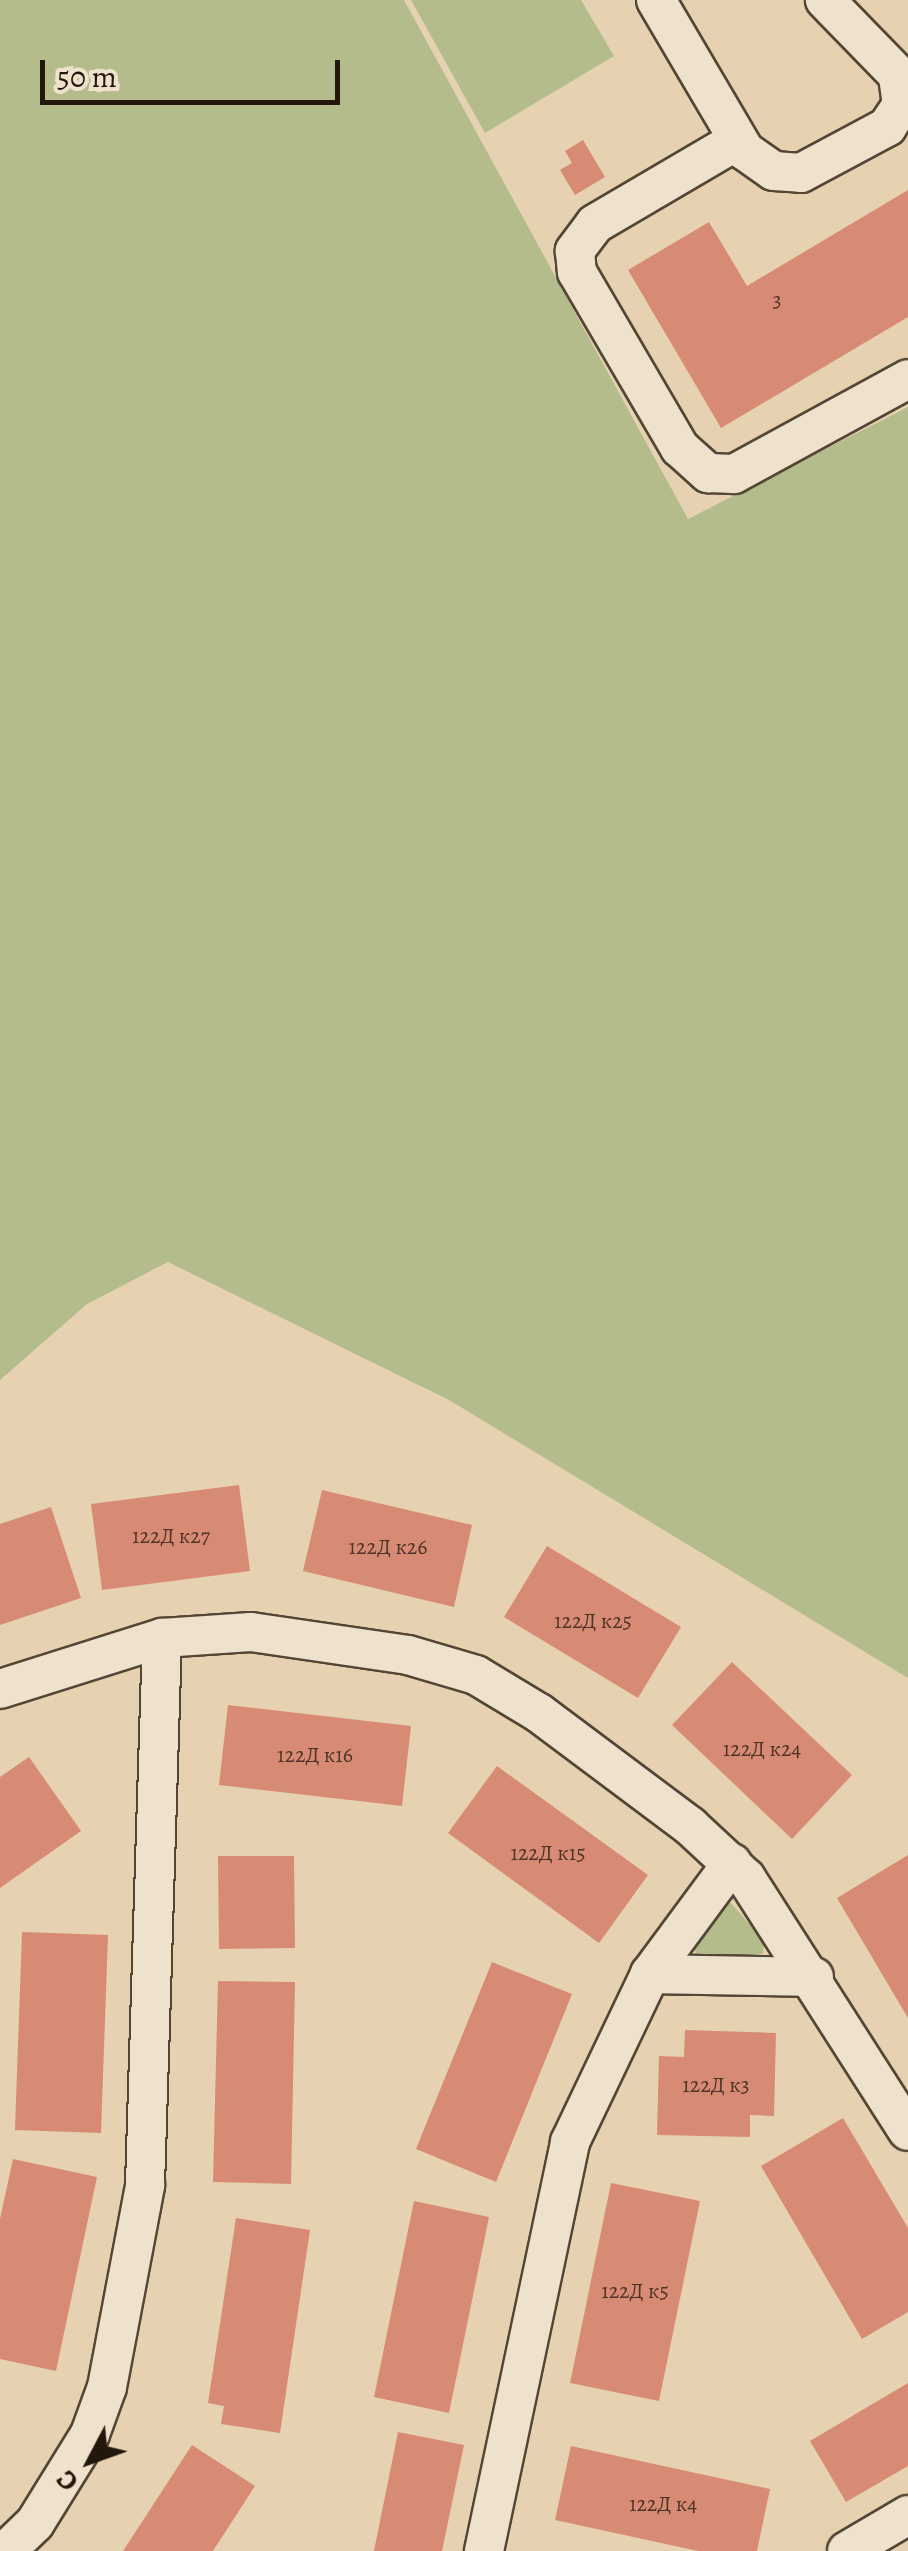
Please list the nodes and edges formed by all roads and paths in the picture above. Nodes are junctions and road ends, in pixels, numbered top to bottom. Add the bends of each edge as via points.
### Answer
1 (656, 0) edge
2 (825, 0) edge
3 (738, 140) junction
4 (908, 378) edge
5 (162, 1638) junction
6 (0, 1689) edge
7 (732, 1864) junction
8 (650, 1974) junction
9 (814, 1977) junction
10 (908, 2131) edge
11 (908, 2515) edge
12 (493, 2549) edge
13 (6, 2551) edge
14 (847, 2551) edge

1 - 3 lane
2 - 3 lane via 898,75 899,114 801,174 764,166
3 - 4 lane via 595,224 574,251 577,272 680,448 708,473 734,474
5 - 6 lane
5 - 7 lane via 251,1632 408,1655 476,1675 539,1713
5 - 13 lane via 145,2185 107,2387 90,2434 36,2523
7 - 8 lane
7 - 9 lane
8 - 9 lane
8 - 12 lane via 593,2086 553,2200
9 - 10 lane
11 - 14 lane

